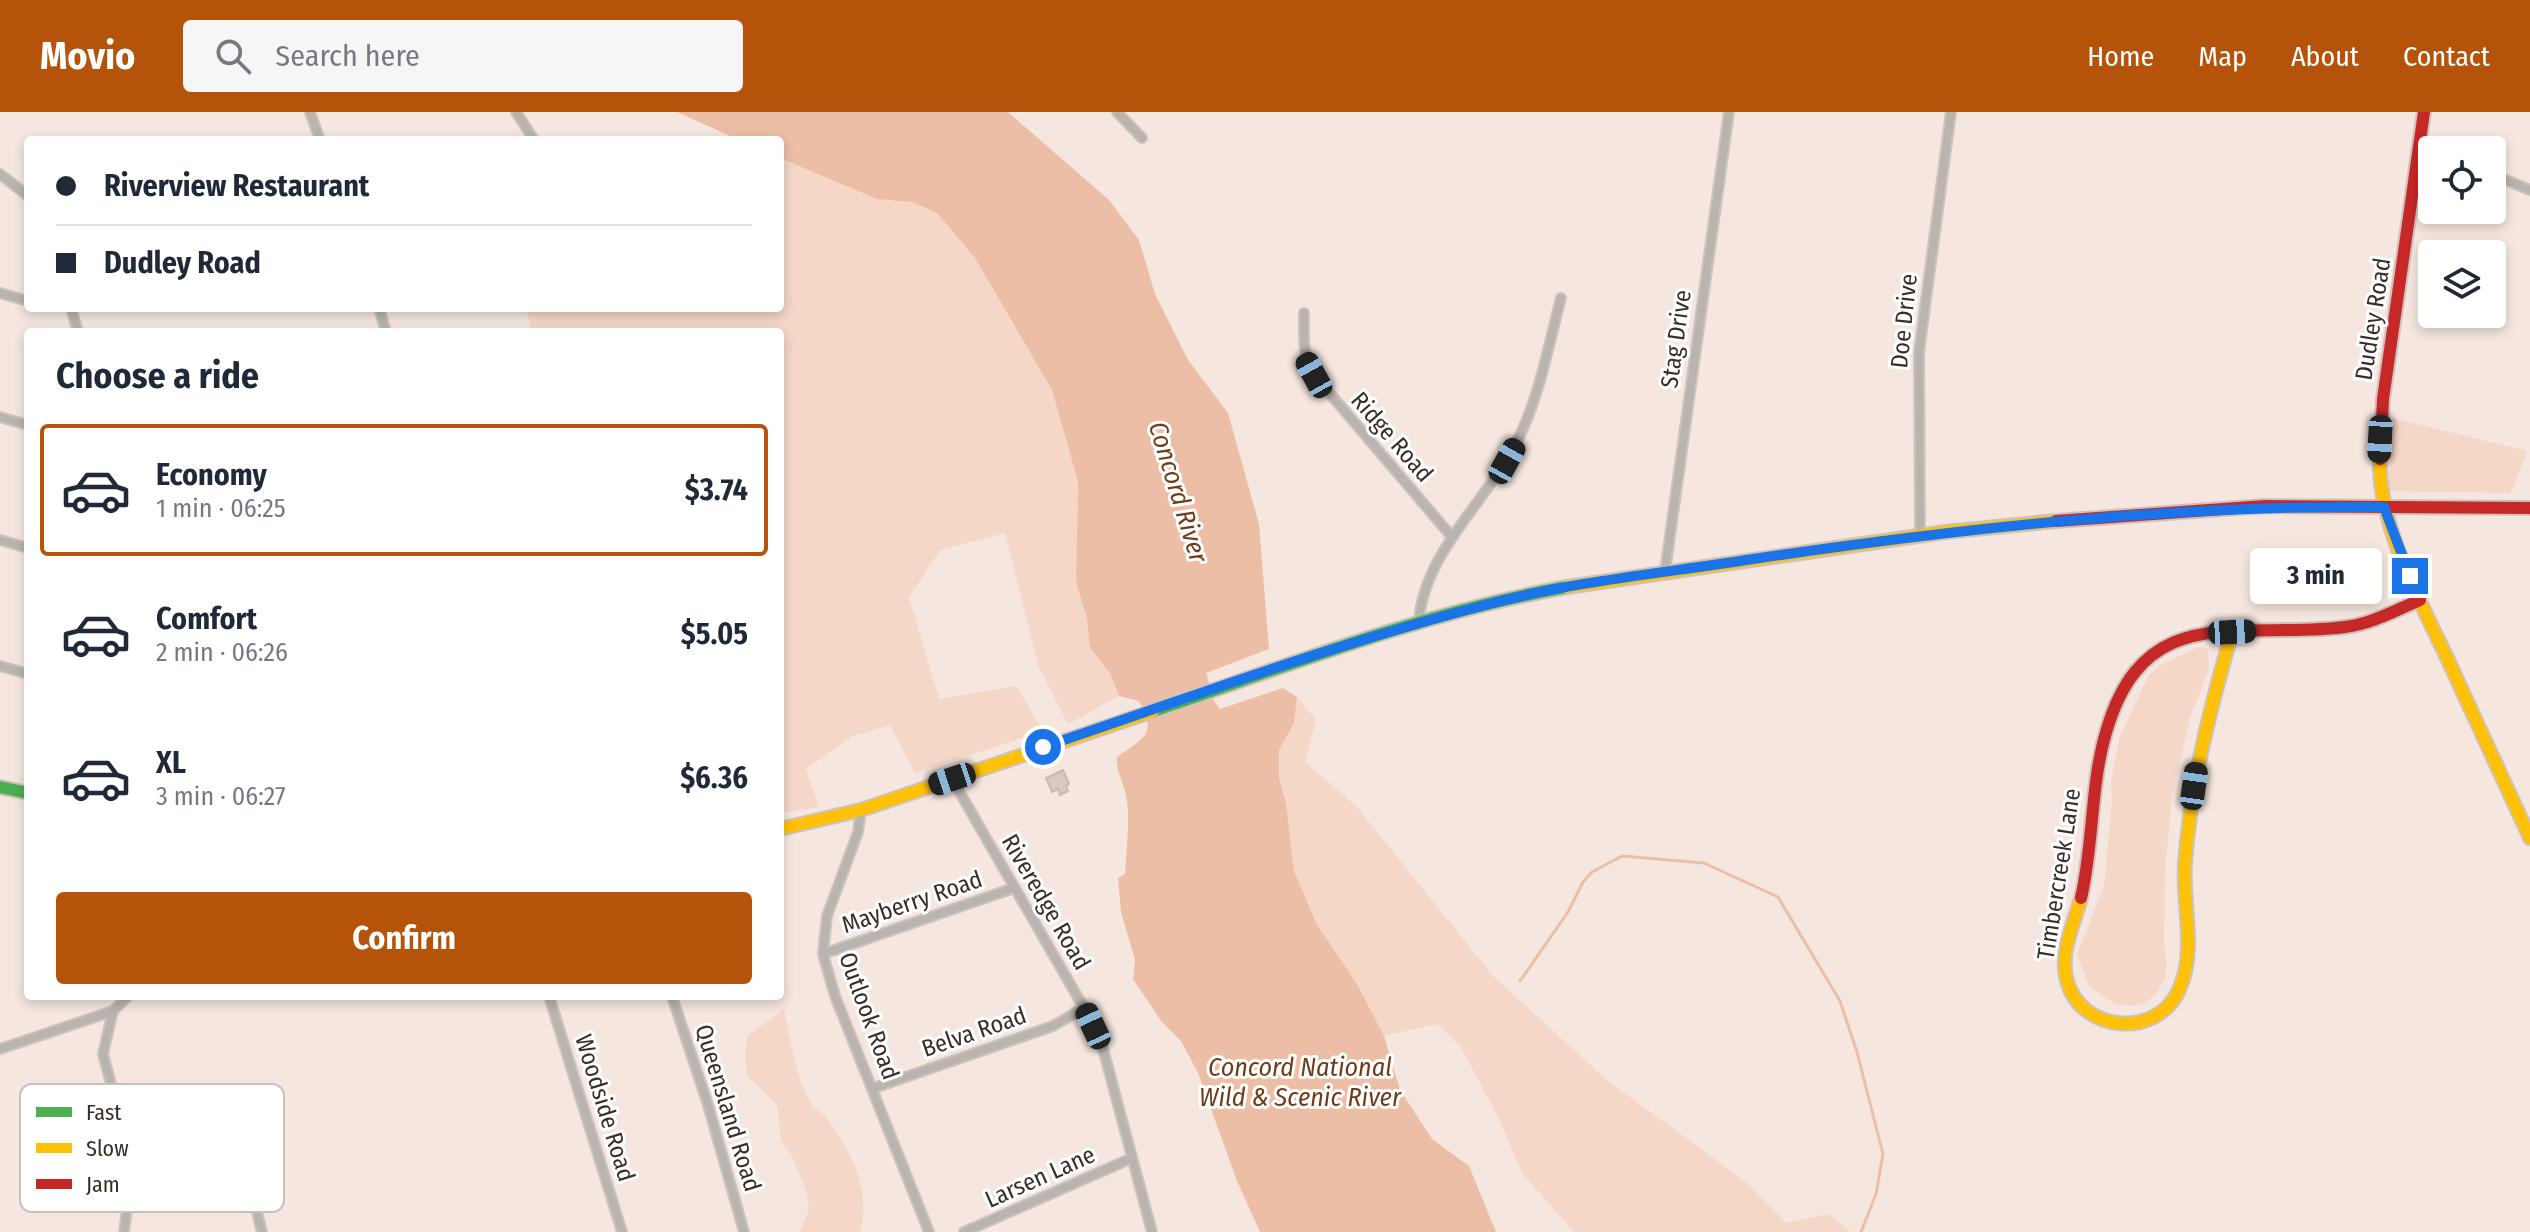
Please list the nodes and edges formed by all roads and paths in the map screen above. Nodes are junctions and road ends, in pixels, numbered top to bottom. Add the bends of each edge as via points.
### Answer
1 (310, 112) edge
2 (516, 112) edge
3 (1118, 112) edge
4 (1729, 112) edge
5 (1951, 112) edge
6 (2424, 112) edge
7 (319, 136) edge
8 (531, 136) edge
9 (2425, 136) edge
10 (1142, 138) dead end
11 (0, 174) edge
12 (2506, 180) edge
13 (2530, 190) edge
14 (24, 193) edge
15 (2418, 196) edge
16 (0, 293) edge
17 (1561, 298) dead end
18 (24, 300) edge
19 (1304, 313) dead end
20 (0, 417) edge
21 (24, 424) edge
22 (2384, 507) junction
23 (2530, 508) edge
24 (1920, 535) junction
25 (1452, 537) junction
26 (0, 540) edge
27 (24, 547) edge
28 (1665, 572) junction
29 (2420, 600) junction
30 (1419, 622) junction
31 (2232, 632) junction
32 (0, 666) edge
33 (24, 673) edge
34 (952, 779) junction
35 (0, 787) edge
36 (24, 792) edge
37 (861, 810) junction
38 (784, 828) edge
39 (2530, 838) edge
40 (1014, 888) junction
41 (823, 954) junction
42 (124, 1000) edge
43 (550, 1000) edge
44 (673, 1000) edge
45 (1084, 1008) junction
46 (113, 1011) junction
47 (0, 1049) edge
48 (110, 1084) edge
49 (874, 1088) junction
50 (1132, 1158) junction
51 (127, 1212) edge
52 (257, 1212) edge
53 (124, 1232) edge
54 (262, 1232) edge
55 (622, 1232) edge
56 (744, 1232) edge
57 (929, 1232) edge
58 (964, 1232) edge
59 (1152, 1232) edge

1 - 7 street
2 - 8 street
3 - 10 street
4 - 28 street, Stag Drive
5 - 24 street, Doe Drive via 1919,352
6 - 9 street, Dudley Road
11 - 14 street
12 - 13 street
15 - 22 street, Dudley Road via 2383,399 2378,475
16 - 18 street
17 - 25 street via 1523,429 1507,461
19 - 25 street, Ridge Road via 1303,346 1314,375
20 - 21 street
22 - 23 street
22 - 24 street via 2191,510
22 - 29 street, Dudley Road
24 - 28 street
25 - 30 street via 1423,600
26 - 27 street
28 - 30 street via 1564,587
29 - 31 street, Timbercreek Lane via 2356,625
29 - 39 street, Dudley Road
30 - 34 street
31 - 31 street, Timbercreek Lane via 2178,639 2148,655 2131,675 2110,720 2098,768 2084,888 2064,960 2076,999 2109,1022 2150,1019 2167,1007 2183,980 2184,877 2197,765
32 - 33 street
34 - 37 street
34 - 40 street, Riveredge Road
35 - 36 street
37 - 38 street
37 - 41 street, Outlook Road via 827,916
40 - 41 street, Mayberry Road
40 - 45 street, Riveredge Road
41 - 49 street, Outlook Road
42 - 46 street
43 - 55 street, Woodside Road
44 - 56 street, Queensland Road
45 - 49 street, Belva Road via 1053,1026
45 - 50 street, Riveredge Road via 1102,1045
46 - 47 street
46 - 48 street via 104,1044
49 - 57 street, Outlook Road
50 - 58 street, Larsen Lane
50 - 59 street, Riveredge Road
51 - 53 street
52 - 54 street

